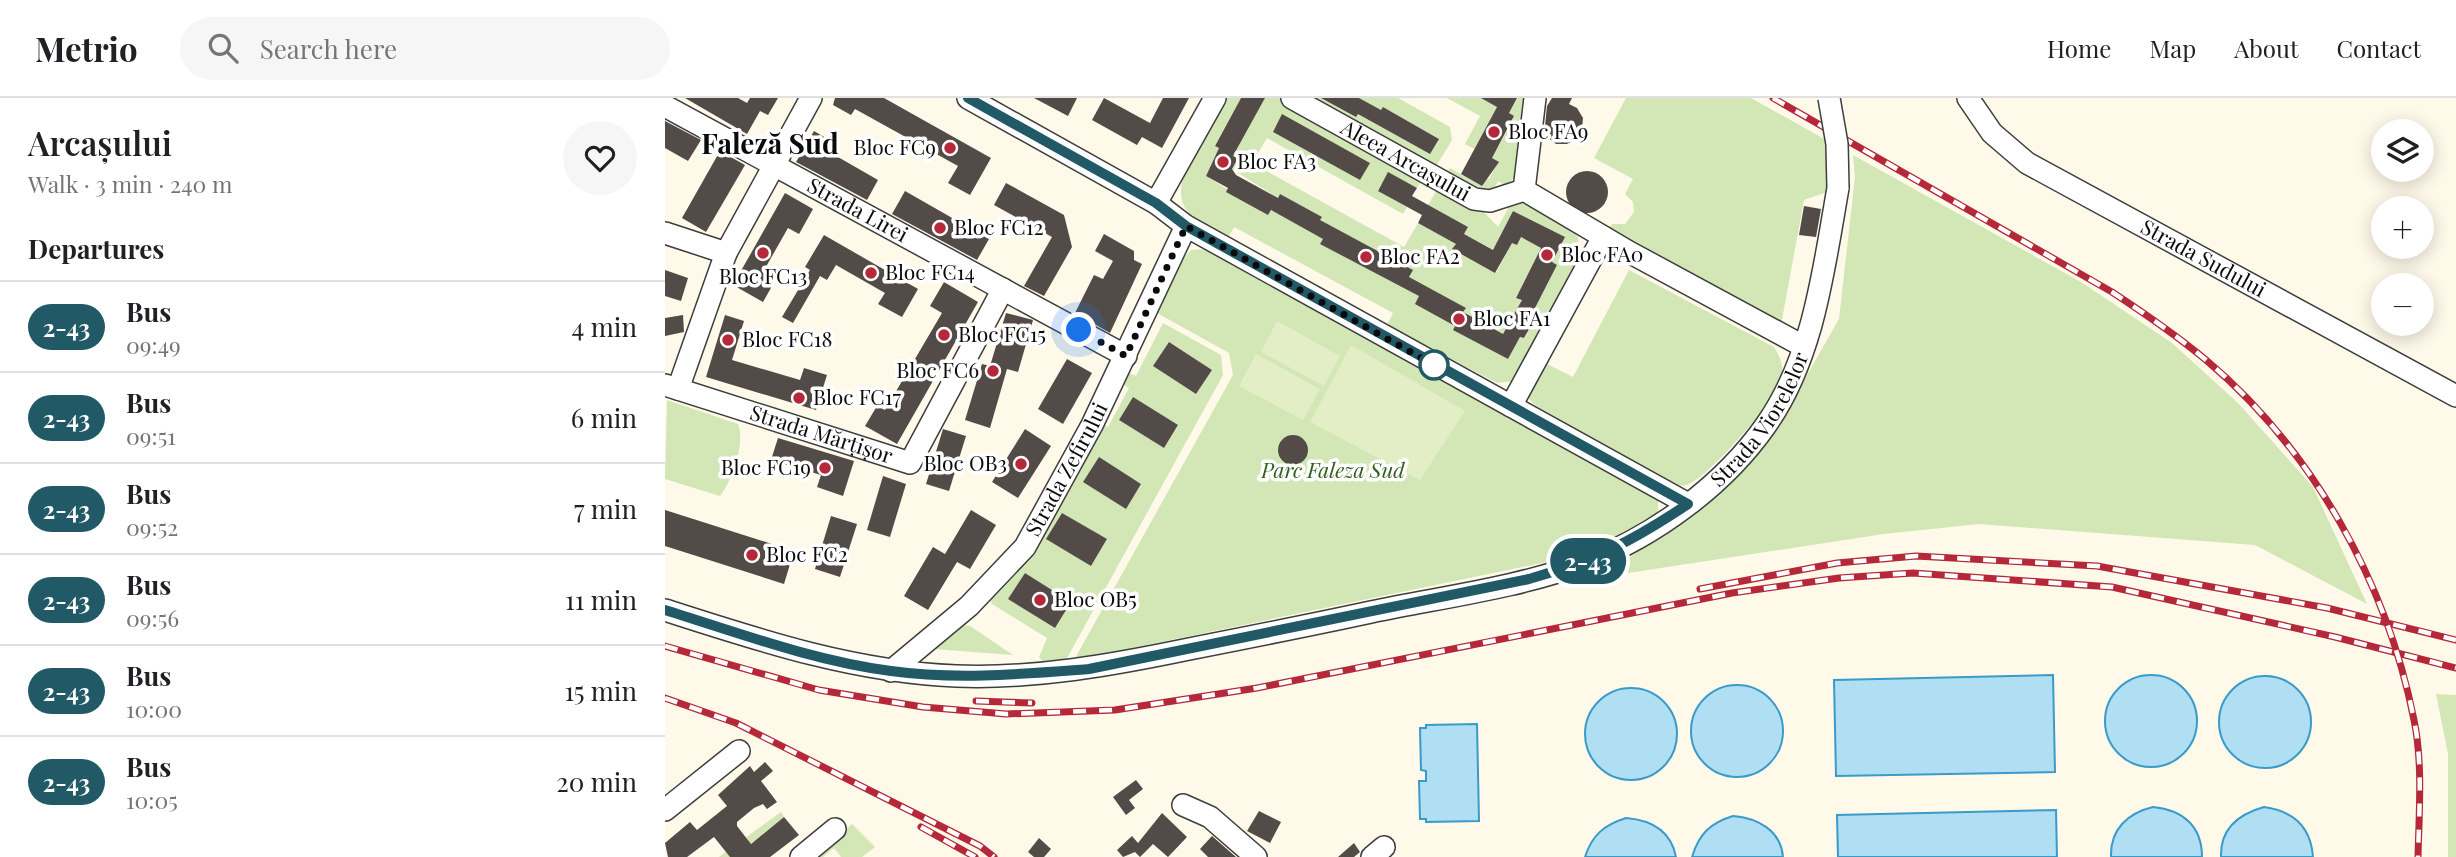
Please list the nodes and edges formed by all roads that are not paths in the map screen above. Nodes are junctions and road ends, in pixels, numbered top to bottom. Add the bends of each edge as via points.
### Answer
1 (811, 98) edge
2 (968, 98) edge
3 (1215, 98) edge
4 (1292, 98) edge
5 (1535, 98) edge
6 (1829, 98) edge
7 (1968, 98) edge
8 (665, 106) edge
9 (774, 165) junction
10 (1524, 190) junction
11 (1156, 203) junction
12 (1186, 226) junction
13 (665, 233) edge
14 (1603, 237) junction
15 (726, 253) junction
16 (1003, 289) junction
17 (1803, 346) junction
18 (1126, 356) junction
19 (671, 387) edge
20 (2456, 396) edge
21 (1511, 406) junction
22 (1688, 504) junction
23 (665, 610) edge
24 (891, 671) junction
25 (739, 751) dead end
26 (1183, 805) dead end
27 (665, 810) edge
28 (835, 829) dead end
29 (801, 857) edge
30 (1256, 857) edge

1 - 9 street
2 - 11 street
3 - 11 street
4 - 10 street, Aleea Arcașului via 1474,199 1490,201
5 - 10 street
6 - 17 street, Strada Viorelelor, bridge via 1838,188
7 - 20 street, Strada Sudului via 1992,133 2027,163
8 - 9 street, Strada Lirei
9 - 15 street
9 - 16 street, Strada Lirei
10 - 14 street
11 - 12 street
12 - 18 street, Strada Zefirului
12 - 21 street
13 - 15 street
14 - 17 street
14 - 21 street
15 - 19 street
16 - 18 street, Strada Lirei
16 - 19 street, Strada Mărțișor via 910,463
17 - 22 street, Strada Viorelelor via 1766,425 1731,466
18 - 24 street, Strada Zefirului via 1063,483 1025,547 969,606
21 - 22 street
22 - 24 street, Strada Viorelelor via 1637,539 1587,562 1529,579 1308,626 1089,669 958,676
23 - 24 street, Strada Viorelelor via 796,652
25 - 27 street
26 - 30 street via 1210,817
28 - 29 street

